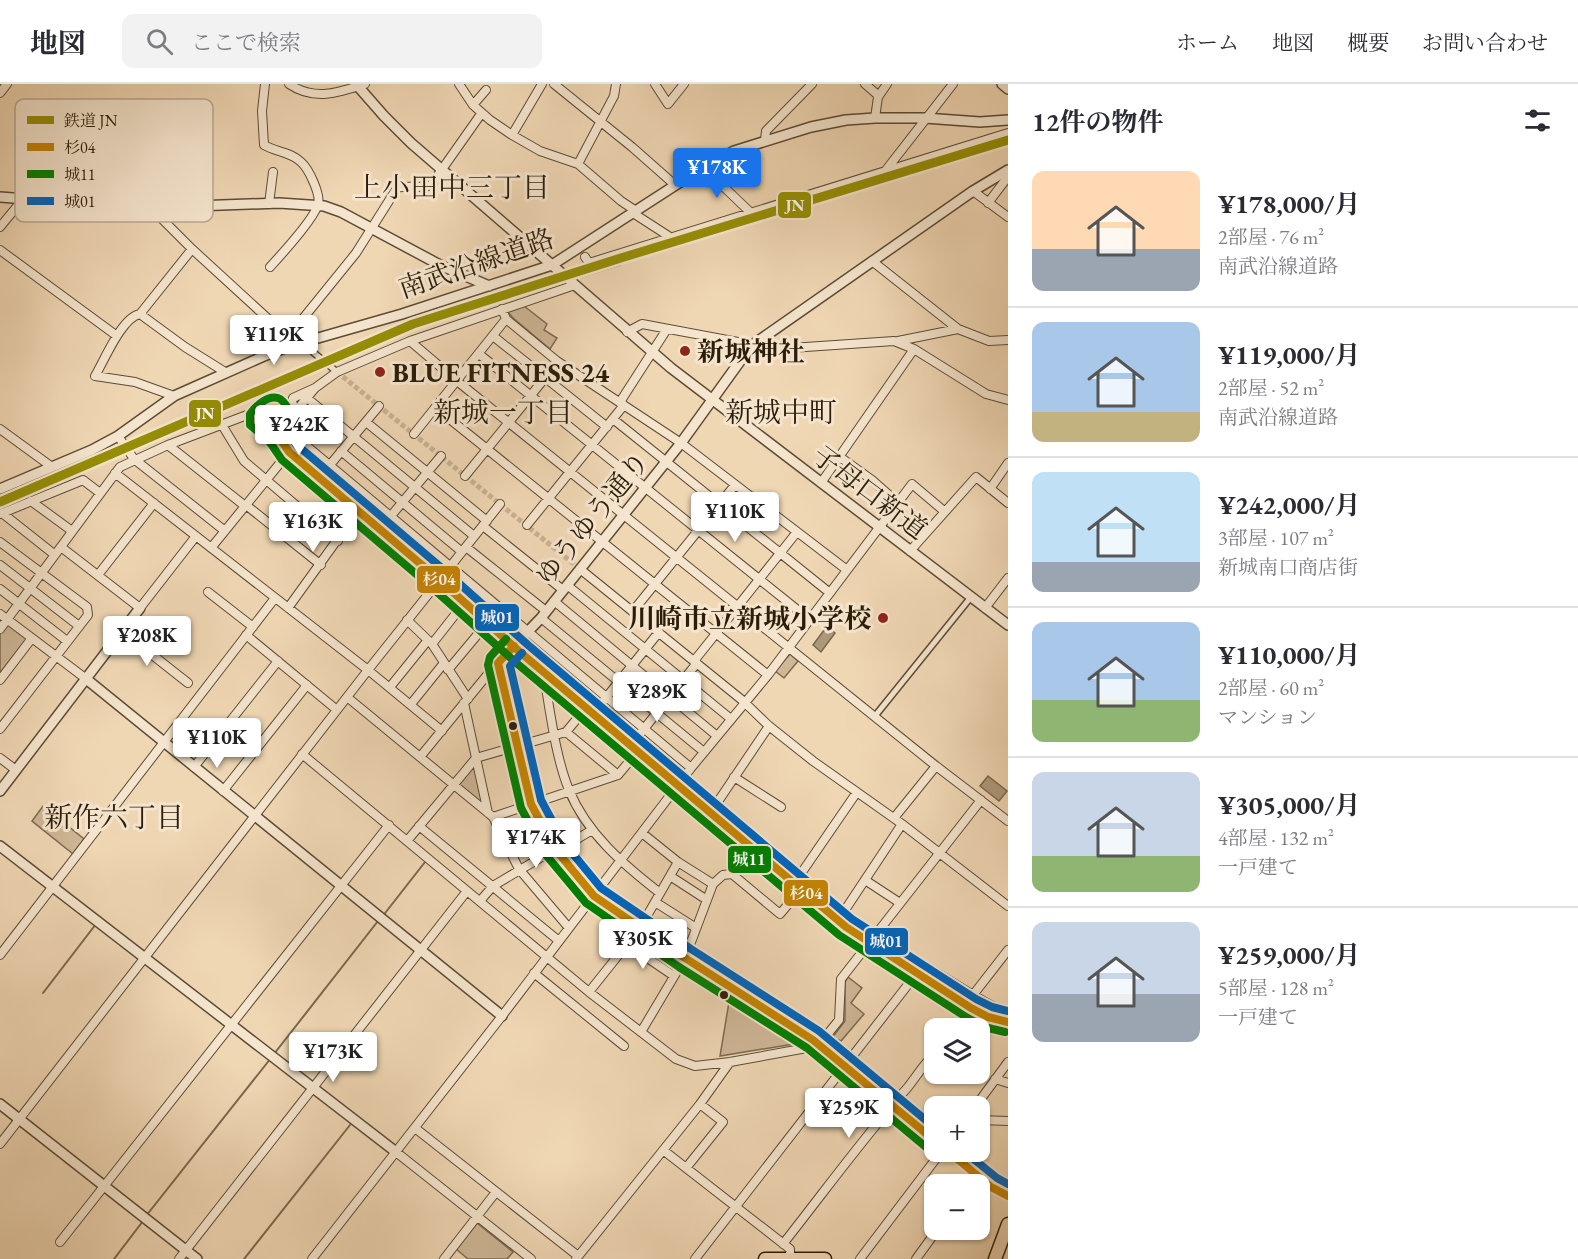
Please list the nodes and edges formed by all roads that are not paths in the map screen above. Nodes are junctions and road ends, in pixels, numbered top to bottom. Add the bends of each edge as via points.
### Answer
1 (7, 84) edge
2 (265, 84) edge
3 (289, 84) edge
4 (459, 84) edge
5 (542, 84) edge
6 (554, 84) edge
7 (616, 84) edge
8 (655, 84) edge
9 (684, 84) edge
10 (812, 84) edge
11 (864, 84) edge
12 (887, 84) edge
13 (953, 84) edge
14 (1002, 84) edge
15 (360, 85) edge
16 (1008, 89) edge
17 (486, 90) dead end
18 (0, 93) edge
19 (879, 96) junction
20 (473, 105) junction
21 (482, 114) junction
22 (875, 118) junction
23 (925, 118) junction
24 (601, 120) junction
25 (1008, 120) edge
26 (1008, 132) edge
27 (512, 135) junction
28 (765, 140) junction
29 (578, 164) junction
30 (703, 167) junction
31 (442, 170) junction
32 (885, 171) junction
33 (1008, 171) edge
34 (273, 172) dead end
35 (675, 185) junction
36 (973, 191) junction
37 (0, 197) edge
38 (15, 198) edge
39 (988, 203) junction
40 (268, 204) junction
41 (213, 205) edge
42 (318, 205) junction
43 (15, 209) edge
44 (635, 212) junction
45 (750, 212) junction
46 (1008, 217) edge
47 (165, 222) edge
48 (0, 227) edge
49 (372, 228) junction
50 (670, 237) junction
51 (192, 249) junction
52 (0, 250) edge
53 (585, 257) dead end
54 (872, 261) junction
55 (552, 265) junction
56 (270, 267) dead end
57 (575, 285) junction
58 (489, 286) junction
59 (502, 309) junction
60 (140, 314) junction
61 (506, 319) junction
62 (667, 329) junction
63 (958, 329) junction
64 (627, 332) junction
65 (117, 336) junction
66 (493, 336) junction
67 (1008, 340) edge
68 (289, 341) junction
69 (410, 341) junction
70 (894, 341) junction
71 (751, 346) junction
72 (308, 348) dead end
73 (914, 349) junction
74 (652, 352) junction
75 (478, 354) junction
76 (558, 362) junction
77 (225, 372) junction
78 (338, 372) junction
79 (544, 378) junction
80 (457, 381) junction
81 (315, 388) junction
82 (174, 396) junction
83 (530, 396) junction
84 (307, 398) junction
85 (713, 400) junction
86 (1008, 400) edge
87 (622, 404) junction
88 (379, 406) dead end
89 (436, 408) junction
90 (296, 412) junction
91 (613, 419) junction
92 (366, 422) junction
93 (508, 422) junction
94 (222, 425) junction
95 (607, 427) junction
96 (280, 430) junction
97 (1, 432) edge
98 (414, 434) dead end
99 (118, 436) junction
100 (354, 436) junction
101 (681, 443) junction
102 (168, 445) junction
103 (592, 445) junction
104 (487, 449) junction
105 (341, 451) junction
106 (289, 452) junction
107 (441, 456) dead end
108 (840, 457) junction
109 (132, 460) junction
110 (666, 461) junction
111 (1008, 462) edge
112 (330, 465) junction
113 (52, 467) junction
114 (428, 472) junction
115 (571, 472) junction
116 (115, 473) junction
117 (465, 476) dead end
118 (319, 478) junction
119 (266, 480) junction
120 (821, 483) junction
121 (735, 485) junction
122 (415, 487) junction
123 (645, 487) junction
124 (0, 489) edge
125 (990, 489) junction
126 (100, 493) junction
127 (549, 499) junction
128 (31, 501) junction
129 (403, 502) junction
130 (154, 503) junction
131 (898, 503) junction
132 (1008, 503) edge
133 (500, 504) dead end
134 (720, 504) junction
135 (246, 505) junction
136 (358, 511) junction
137 (944, 511) junction
138 (1, 513) edge
139 (623, 514) junction
140 (390, 517) junction
141 (485, 523) junction
142 (527, 525) dead end
143 (880, 527) junction
144 (380, 530) junction
145 (699, 530) junction
146 (72, 531) junction
147 (225, 531) junction
148 (796, 532) junction
149 (195, 536) junction
150 (474, 536) junction
151 (338, 541) junction
152 (602, 541) junction
153 (0, 542) edge
154 (61, 547) junction
155 (211, 548) junction
156 (464, 549) junction
157 (910, 551) junction
158 (780, 553) junction
159 (55, 555) junction
160 (677, 557) junction
161 (0, 565) edge
162 (321, 565) junction
163 (450, 567) junction
164 (580, 569) junction
165 (847, 570) junction
166 (41, 573) junction
167 (98, 575) junction
168 (1008, 578) edge
169 (759, 579) junction
170 (439, 580) junction
171 (655, 585) junction
172 (565, 588) junction
173 (30, 589) junction
174 (0, 590) edge
175 (208, 592) dead end
176 (830, 593) junction
177 (971, 597) junction
178 (275, 598) junction
179 (554, 601) junction
180 (465, 603) junction
181 (19, 604) junction
182 (737, 607) junction
183 (140, 608) junction
184 (288, 608) junction
185 (985, 608) junction
186 (633, 611) junction
187 (0, 614) edge
188 (544, 614) junction
189 (7, 619) junction
190 (407, 620) junction
191 (810, 620) junction
192 (488, 622) junction
193 (1008, 625) edge
194 (79, 626) junction
195 (253, 627) junction
196 (0, 629) edge
197 (122, 631) junction
198 (529, 632) junction
199 (659, 632) junction
200 (716, 634) junction
201 (246, 636) junction
202 (32, 638) junction
203 (68, 641) junction
204 (430, 642) junction
205 (514, 646) junction
206 (789, 647) junction
207 (645, 650) junction
208 (56, 656) junction
209 (278, 661) junction
210 (696, 662) junction
211 (498, 663) junction
212 (446, 666) junction
213 (632, 666) junction
214 (368, 670) junction
215 (768, 675) junction
216 (550, 677) junction
217 (85, 678) junction
218 (0, 680) edge
219 (683, 680) junction
220 (619, 682) junction
221 (188, 683) dead end
222 (307, 685) junction
223 (390, 687) junction
224 (347, 697) junction
225 (670, 697) junction
226 (606, 698) junction
227 (466, 701) junction
228 (745, 702) junction
229 (411, 704) junction
230 (586, 708) junction
231 (337, 710) junction
232 (596, 711) junction
233 (657, 712) junction
234 (875, 716) junction
235 (731, 719) junction
236 (769, 726) junction
237 (0, 729) edge
238 (644, 729) junction
239 (442, 731) junction
240 (566, 732) junction
241 (555, 736) junction
242 (717, 736) junction
243 (633, 742) junction
244 (164, 743) junction
245 (516, 746) junction
246 (638, 751) junction
247 (704, 752) junction
248 (302, 754) junction
249 (420, 757) junction
250 (0, 758) edge
251 (476, 758) junction
252 (936, 766) junction
253 (194, 767) junction
254 (691, 768) junction
255 (16, 770) junction
256 (618, 775) junction
257 (734, 777) junction
258 (680, 783) junction
259 (453, 784) junction
260 (0, 791) edge
261 (223, 791) junction
262 (569, 791) junction
263 (857, 792) junction
264 (981, 800) junction
265 (531, 804) junction
266 (715, 806) junction
267 (781, 807) dead end
268 (490, 815) junction
269 (254, 816) junction
270 (894, 818) junction
271 (1008, 820) edge
272 (902, 824) junction
273 (388, 825) junction
274 (419, 826) junction
275 (592, 830) junction
276 (642, 832) junction
277 (407, 841) junction
278 (0, 846) edge
279 (556, 850) junction
280 (939, 854) junction
281 (620, 861) junction
282 (678, 862) junction
283 (519, 869) junction
284 (670, 876) junction
285 (866, 880) junction
286 (800, 881) junction
287 (713, 884) junction
288 (341, 885) junction
289 (53, 886) junction
290 (493, 886) junction
291 (467, 891) junction
292 (660, 892) junction
293 (594, 896) junction
294 (707, 900) junction
295 (480, 901) junction
296 (655, 902) junction
297 (900, 903) junction
298 (1008, 906) edge
299 (843, 913) junction
300 (569, 928) junction
301 (640, 928) junction
302 (696, 928) junction
303 (876, 935) junction
304 (559, 941) junction
305 (870, 942) junction
306 (627, 944) junction
307 (1008, 950) edge
308 (421, 951) junction
309 (0, 955) edge
310 (144, 957) junction
311 (547, 957) junction
312 (685, 958) junction
313 (534, 973) junction
314 (917, 973) junction
315 (674, 976) junction
316 (589, 992) junction
317 (973, 995) junction
318 (972, 1008) junction
319 (1008, 1011) edge
320 (502, 1016) junction
321 (964, 1018) edge
322 (1008, 1022) edge
323 (231, 1024) junction
324 (641, 1032) junction
325 (624, 1046) dead end
326 (818, 1046) junction
327 (730, 1062) junction
328 (1008, 1062) edge
329 (844, 1066) junction
330 (924, 1066) edge
331 (995, 1079) junction
332 (1008, 1083) edge
333 (313, 1089) junction
334 (983, 1096) edge
335 (0, 1104) edge
336 (700, 1104) junction
337 (892, 1105) junction
338 (19, 1119) junction
339 (990, 1120) edge
340 (1008, 1121) edge
341 (415, 1128) junction
342 (924, 1132) edge
343 (0, 1144) edge
344 (663, 1150) junction
345 (396, 1152) junction
346 (933, 1162) edge
347 (961, 1162) edge
348 (686, 1168) junction
349 (976, 1174) edge
350 (105, 1186) junction
351 (990, 1186) edge
352 (496, 1192) junction
353 (1008, 1197) edge
354 (735, 1207) junction
355 (477, 1216) junction
356 (1008, 1224) edge
357 (930, 1240) edge
358 (60, 1242) dead end
359 (783, 1244) junction
360 (186, 1250) junction
361 (577, 1258) edge
362 (790, 1258) edge
363 (179, 1259) edge
364 (197, 1259) edge
365 (312, 1259) edge
366 (444, 1259) edge
367 (531, 1259) edge
368 (695, 1259) edge
369 (765, 1259) edge
370 (825, 1259) edge
371 (860, 1259) edge
372 (916, 1259) edge
373 (995, 1259) edge

1 - 18 street
2 - 42 street via 264,145 304,164 314,184
3 - 15 street via 314,95
4 - 20 street
5 - 27 street
6 - 24 street
7 - 24 street
8 - 9 street via 668,104
10 - 28 street via 766,131
11 - 19 street
12 - 19 street
13 - 23 street
14 - 16 street
15 - 31 street, 子母口新道 via 384,117
17 - 20 street
19 - 22 street
20 - 21 street
21 - 27 street
21 - 31 street
22 - 23 street, 南武沿線道路
22 - 28 street, 南武沿線道路 via 819,125
23 - 25 street, 南武沿線道路
23 - 32 street
24 - 29 street
24 - 35 street
26 - 32 street
27 - 29 street via 540,151
28 - 30 street, 南武沿線道路
29 - 44 street
30 - 35 street, 南武沿線道路
30 - 45 street
31 - 49 street via 431,185 397,188
31 - 55 street, 子母口新道
32 - 45 street
33 - 36 street, ゆうゆう通り
33 - 39 street
34 - 40 street
35 - 44 street, 南武沿線道路
36 - 39 street
36 - 54 street, ゆうゆう通り
37 - 38 street
39 - 46 street
40 - 41 street
40 - 42 street
42 - 49 street
42 - 56 street
43 - 48 street
44 - 50 street
44 - 55 street, 南武沿線道路
45 - 50 street
47 - 51 street
49 - 58 street
49 - 68 street
50 - 53 street via 589,262
51 - 60 street
51 - 68 street
52 - 65 street
54 - 63 street
54 - 71 street, ゆうゆう通り
55 - 57 street, 子母口新道
55 - 58 street, 南武沿線道路
57 - 59 street
57 - 64 street, 子母口新道
58 - 68 street, 南武沿線道路 via 402,314
59 - 61 street
59 - 69 street
60 - 65 street via 134,315
60 - 77 street
61 - 66 street
61 - 76 street
62 - 64 street via 642,324
62 - 71 street
62 - 74 street
63 - 67 street via 989,341
63 - 70 street
64 - 74 street, 子母口新道
65 - 82 street via 95,376 135,382
66 - 75 street
66 - 79 street
68 - 77 street, 南武沿線道路
69 - 78 street
69 - 80 street
70 - 71 street via 792,349
70 - 73 street
71 - 85 street, ゆうゆう通り
72 - 78 street
73 - 86 street via 976,389
73 - 108 street
74 - 85 street, 子母口新道
74 - 87 street
75 - 80 street
75 - 83 street
76 - 79 street
76 - 87 street
77 - 82 street, 南武沿線道路
78 - 81 street
79 - 83 street
79 - 95 street
80 - 89 street
80 - 93 street
81 - 84 street
81 - 90 street via 292,399
82 - 99 street, 南武沿線道路
83 - 93 street
83 - 103 street
84 - 90 street
84 - 100 street
85 - 101 street, ゆうゆう通り
85 - 120 street, 子母口新道
87 - 91 street
87 - 101 street
88 - 92 street
89 - 98 street
89 - 104 street
90 - 96 street
91 - 95 street
91 - 110 street
92 - 100 street
92 - 114 street
93 - 104 street
93 - 115 street
94 - 96 street via 254,415
94 - 102 street
94 - 119 street via 244,461
95 - 103 street
96 - 106 street
96 - 112 street
97 - 113 street
99 - 109 street
99 - 113 street, 南武沿線道路
100 - 105 street
100 - 122 street
101 - 110 street, ゆうゆう通り
101 - 121 street
102 - 109 street
102 - 135 street
103 - 115 street
103 - 123 street
104 - 117 street
104 - 127 street
105 - 112 street
105 - 129 street
106 - 118 street
106 - 119 street
107 - 114 street
108 - 120 street
108 - 131 street
109 - 116 street
109 - 147 street
110 - 123 street, ゆうゆう通り
110 - 134 street
111 - 125 street
112 - 118 street
112 - 140 street
113 - 124 street, 南武沿線道路
114 - 122 street
114 - 141 street
115 - 127 street
115 - 139 street
116 - 126 street
116 - 130 street
118 - 136 street
119 - 135 street
119 - 151 street
120 - 143 street, 子母口新道
121 - 134 street
121 - 148 street
122 - 129 street
122 - 150 street
123 - 139 street, ゆうゆう通り
123 - 145 street
125 - 132 street
125 - 137 street via 976,477
126 - 128 street via 82,480
126 - 146 street
127 - 142 street
127 - 152 street
128 - 138 street
128 - 146 street
129 - 140 street
129 - 156 street
130 - 149 street
130 - 167 street
131 - 137 street via 912,484
131 - 143 street
133 - 141 street
134 - 145 street
134 - 158 street
135 - 147 street
135 - 162 street
136 - 144 street
136 - 151 street
137 - 157 street
138 - 159 street
139 - 152 street, ゆうゆう通り
139 - 160 street
140 - 144 street
140 - 163 street
141 - 150 street
141 - 172 street
143 - 157 street, 子母口新道
143 - 165 street
144 - 170 street
145 - 160 street
145 - 169 street
146 - 154 street
147 - 155 street
148 - 158 street
148 - 165 street
149 - 155 street
149 - 183 street
150 - 156 street
151 - 162 street
152 - 164 street, ゆうゆう通り
152 - 171 street
153 - 166 street
154 - 159 street
154 - 167 street
155 - 178 street
156 - 163 street
156 - 188 street
157 - 177 street, 子母口新道
158 - 169 street
158 - 176 street
159 - 166 street
160 - 171 street
160 - 182 street
161 - 173 street
162 - 184 street
163 - 170 street
163 - 198 street
164 - 172 street, ゆうゆう通り
164 - 186 street
165 - 176 street
166 - 173 street
166 - 194 street via 87,607 88,615
167 - 183 street
168 - 185 street
169 - 182 street
169 - 191 street
170 - 180 street
170 - 190 street
171 - 186 street
171 - 200 street
172 - 179 street, ゆうゆう通り
172 - 207 street
173 - 181 street
173 - 194 street
174 - 181 street
175 - 195 street
176 - 191 street
177 - 185 street, 子母口新道
177 - 234 street
178 - 184 street
178 - 195 street
179 - 188 street, ゆうゆう通り
179 - 213 street
180 - 192 street
180 - 204 street
181 - 189 street
181 - 203 street
182 - 200 street
182 - 206 street
183 - 197 street
184 - 214 street
185 - 193 street, 子母口新道
186 - 199 street
187 - 189 street
188 - 198 street, ゆうゆう通り
188 - 220 street
189 - 196 street
189 - 202 street
190 - 204 street
190 - 214 street
191 - 206 street
192 - 205 street
192 - 212 street
194 - 203 street
195 - 201 street
197 - 217 street
197 - 221 street
198 - 205 street, ゆうゆう通り
198 - 226 street
199 - 207 street
199 - 210 street
200 - 210 street
200 - 215 street
201 - 209 street
201 - 244 street
202 - 208 street
202 - 218 street
203 - 208 street
204 - 212 street
204 - 223 street
205 - 211 street
205 - 216 street
206 - 215 street
206 - 234 street
207 - 213 street
207 - 219 street
208 - 217 street
208 - 237 street
209 - 222 street
209 - 253 street
210 - 219 street
210 - 228 street
211 - 227 street
211 - 245 street
212 - 227 street
212 - 229 street
213 - 220 street
213 - 225 street
214 - 223 street
214 - 224 street
215 - 228 street
216 - 230 street
216 - 241 street via 544,682
217 - 244 street
217 - 255 street
219 - 225 street
219 - 235 street
220 - 226 street
220 - 233 street
222 - 231 street
222 - 261 street
223 - 229 street
224 - 231 street
224 - 249 street
225 - 233 street
225 - 242 street
226 - 232 street
226 - 238 street
227 - 239 street
227 - 251 street
228 - 235 street
228 - 236 street
229 - 239 street
230 - 232 street
230 - 240 street
231 - 248 street
232 - 243 street
233 - 238 street
233 - 247 street
234 - 252 street
235 - 242 street
236 - 257 street
236 - 263 street
238 - 243 street
238 - 254 street
239 - 249 street
240 - 241 street
240 - 256 street
241 - 245 street
241 - 262 street
242 - 247 street
243 - 246 street
244 - 253 street
244 - 289 street
245 - 251 street
245 - 265 street
246 - 256 street
246 - 258 street
247 - 254 street
248 - 269 street
248 - 273 street
249 - 259 street
250 - 255 street
251 - 259 street
251 - 268 street
252 - 264 street
252 - 270 street
253 - 261 street
254 - 258 street
255 - 260 street
256 - 262 street
257 - 266 street
257 - 267 street
258 - 266 street
258 - 276 street
258 - 286 street
259 - 268 street
259 - 274 street
261 - 269 street
262 - 265 street
262 - 275 street
263 - 270 street
263 - 286 street
264 - 271 street
264 - 280 street
265 - 268 street
265 - 279 street
266 - 286 street
268 - 283 street
269 - 288 street
269 - 310 street
270 - 272 street
272 - 280 street
272 - 285 street
273 - 277 street
273 - 288 street
274 - 277 street
274 - 290 street
275 - 279 street
275 - 281 street
276 - 281 street
276 - 282 street
277 - 291 street
278 - 289 street
279 - 283 street
279 - 293 street
280 - 297 street
280 - 298 street
281 - 292 street
281 - 293 street
282 - 284 street
282 - 287 street
283 - 290 street
283 - 300 street
284 - 292 street
284 - 294 street
285 - 297 street
285 - 299 street
286 - 287 street via 780,914 732,874 723,875
286 - 299 street
286 - 305 street via 846,927
287 - 294 street
288 - 308 street
288 - 323 street
289 - 309 street
289 - 310 street
290 - 295 street
290 - 304 street
291 - 295 street
291 - 308 street
292 - 296 street
293 - 300 street
293 - 301 street
294 - 302 street
295 - 311 street
296 - 301 street
296 - 302 street
297 - 303 street
299 - 303 street
300 - 304 street
301 - 306 street
301 - 312 street
302 - 312 street
303 - 305 street
303 - 317 street
304 - 311 street
305 - 314 street
305 - 326 street via 841,979 839,1020
306 - 315 street
306 - 316 street
307 - 317 street
308 - 320 street
308 - 333 street
310 - 323 street
310 - 338 street
311 - 313 street
311 - 316 street
312 - 315 street
312 - 326 street
313 - 320 street
313 - 325 street
314 - 318 street
314 - 329 street
315 - 324 street
316 - 324 street
317 - 319 street
318 - 321 street
318 - 322 street
320 - 341 street
323 - 333 street
323 - 350 street
324 - 327 street via 687,1064
326 - 327 street
326 - 329 street
327 - 336 street
328 - 331 street
329 - 337 street
329 - 354 street
330 - 337 street
331 - 332 street
331 - 334 street
333 - 345 street
333 - 360 street
335 - 338 street
336 - 344 street
336 - 348 street via 723,1122
337 - 342 street
337 - 359 street
338 - 343 street
338 - 350 street
339 - 340 street
341 - 345 street
341 - 352 street
344 - 348 street
344 - 361 street
345 - 355 street
345 - 365 street
346 - 371 street
347 - 349 street
348 - 354 street
350 - 358 street
350 - 360 street
351 - 353 street
352 - 355 street
352 - 361 street
354 - 359 street
354 - 368 street
355 - 366 street
355 - 367 street
356 - 373 main road
357 - 372 street
359 - 362 street via 790,1250
360 - 363 street
360 - 364 street
362 - 369 main road
362 - 370 main road

